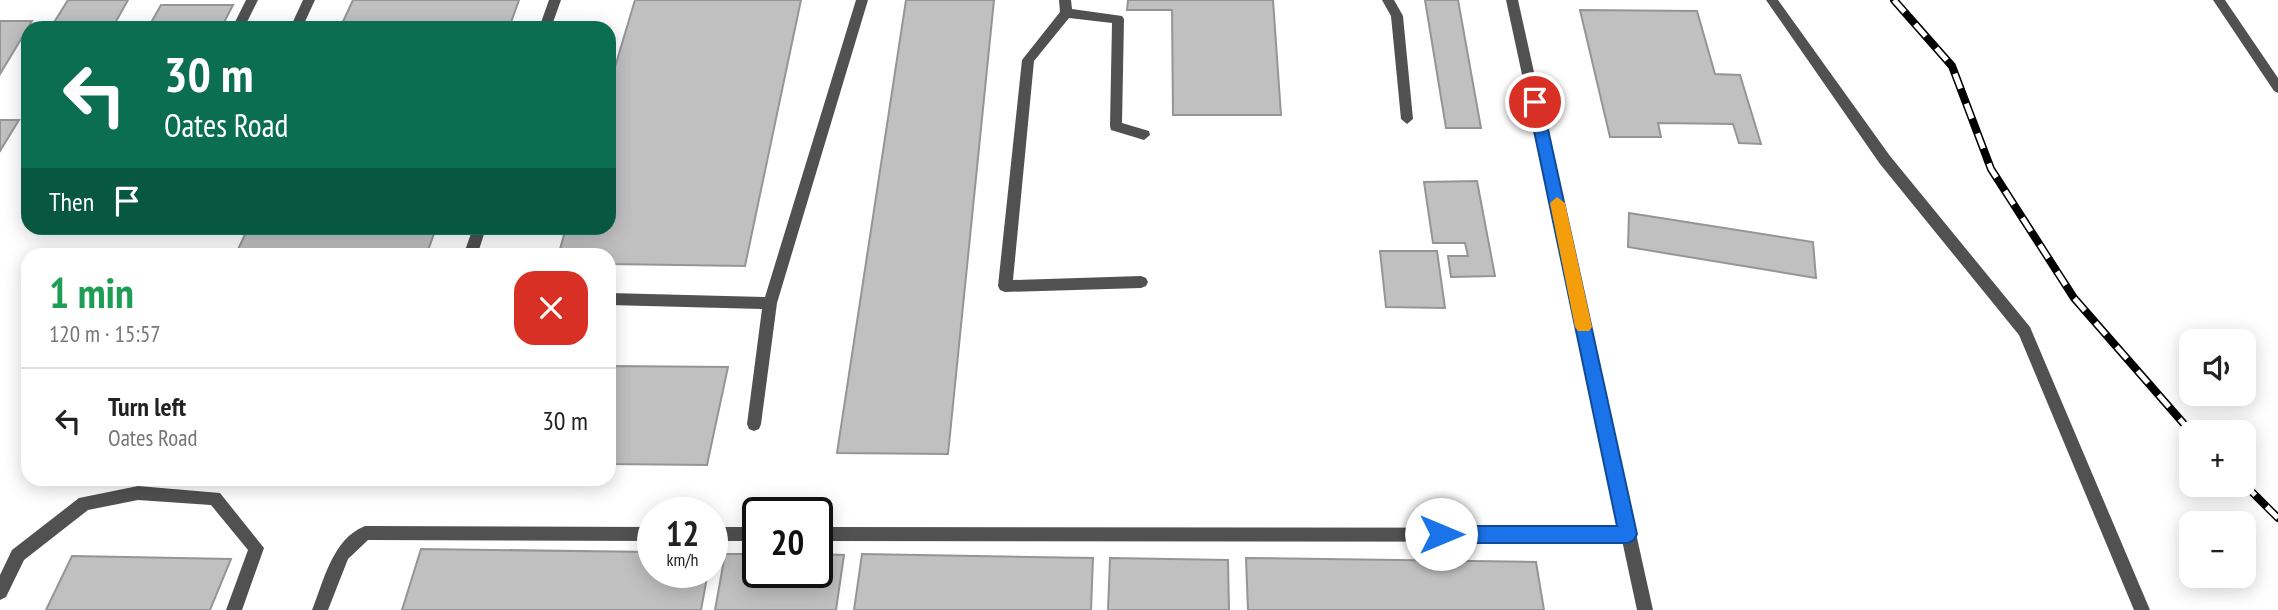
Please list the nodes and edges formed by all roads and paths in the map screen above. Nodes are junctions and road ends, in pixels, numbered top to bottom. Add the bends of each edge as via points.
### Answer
1 (252, 0) edge
2 (309, 0) edge
3 (555, 0) edge
4 (862, 0) edge
5 (1388, 0) edge
6 (1512, 0) edge
7 (1772, 0) edge
8 (2218, 0) edge
9 (1065, 6) edge
10 (242, 21) edge
11 (299, 21) edge
12 (548, 21) edge
13 (2278, 88) edge
14 (1407, 120) dead end
15 (1144, 135) dead end
16 (1141, 282) dead end
17 (616, 299) edge
18 (770, 303) junction
19 (754, 424) dead end
20 (637, 534) edge
21 (833, 534) edge
22 (1628, 534) junction
23 (0, 592) edge
24 (234, 610) edge
25 (320, 610) edge
26 (1644, 610) edge
27 (2142, 610) edge

1 - 10 street
2 - 11 street
3 - 12 street
4 - 18 street
5 - 14 street via 1397,16
6 - 22 street
7 - 27 street via 1885,160 2025,331
8 - 13 street
9 - 15 street via 1118,19 1116,126
9 - 16 street via 1028,60 1005,286
17 - 18 street
18 - 19 street
20 - 25 street via 366,533 342,554
21 - 22 street
22 - 26 street
23 - 24 street via 18,555 84,503 138,493 215,498 256,548

